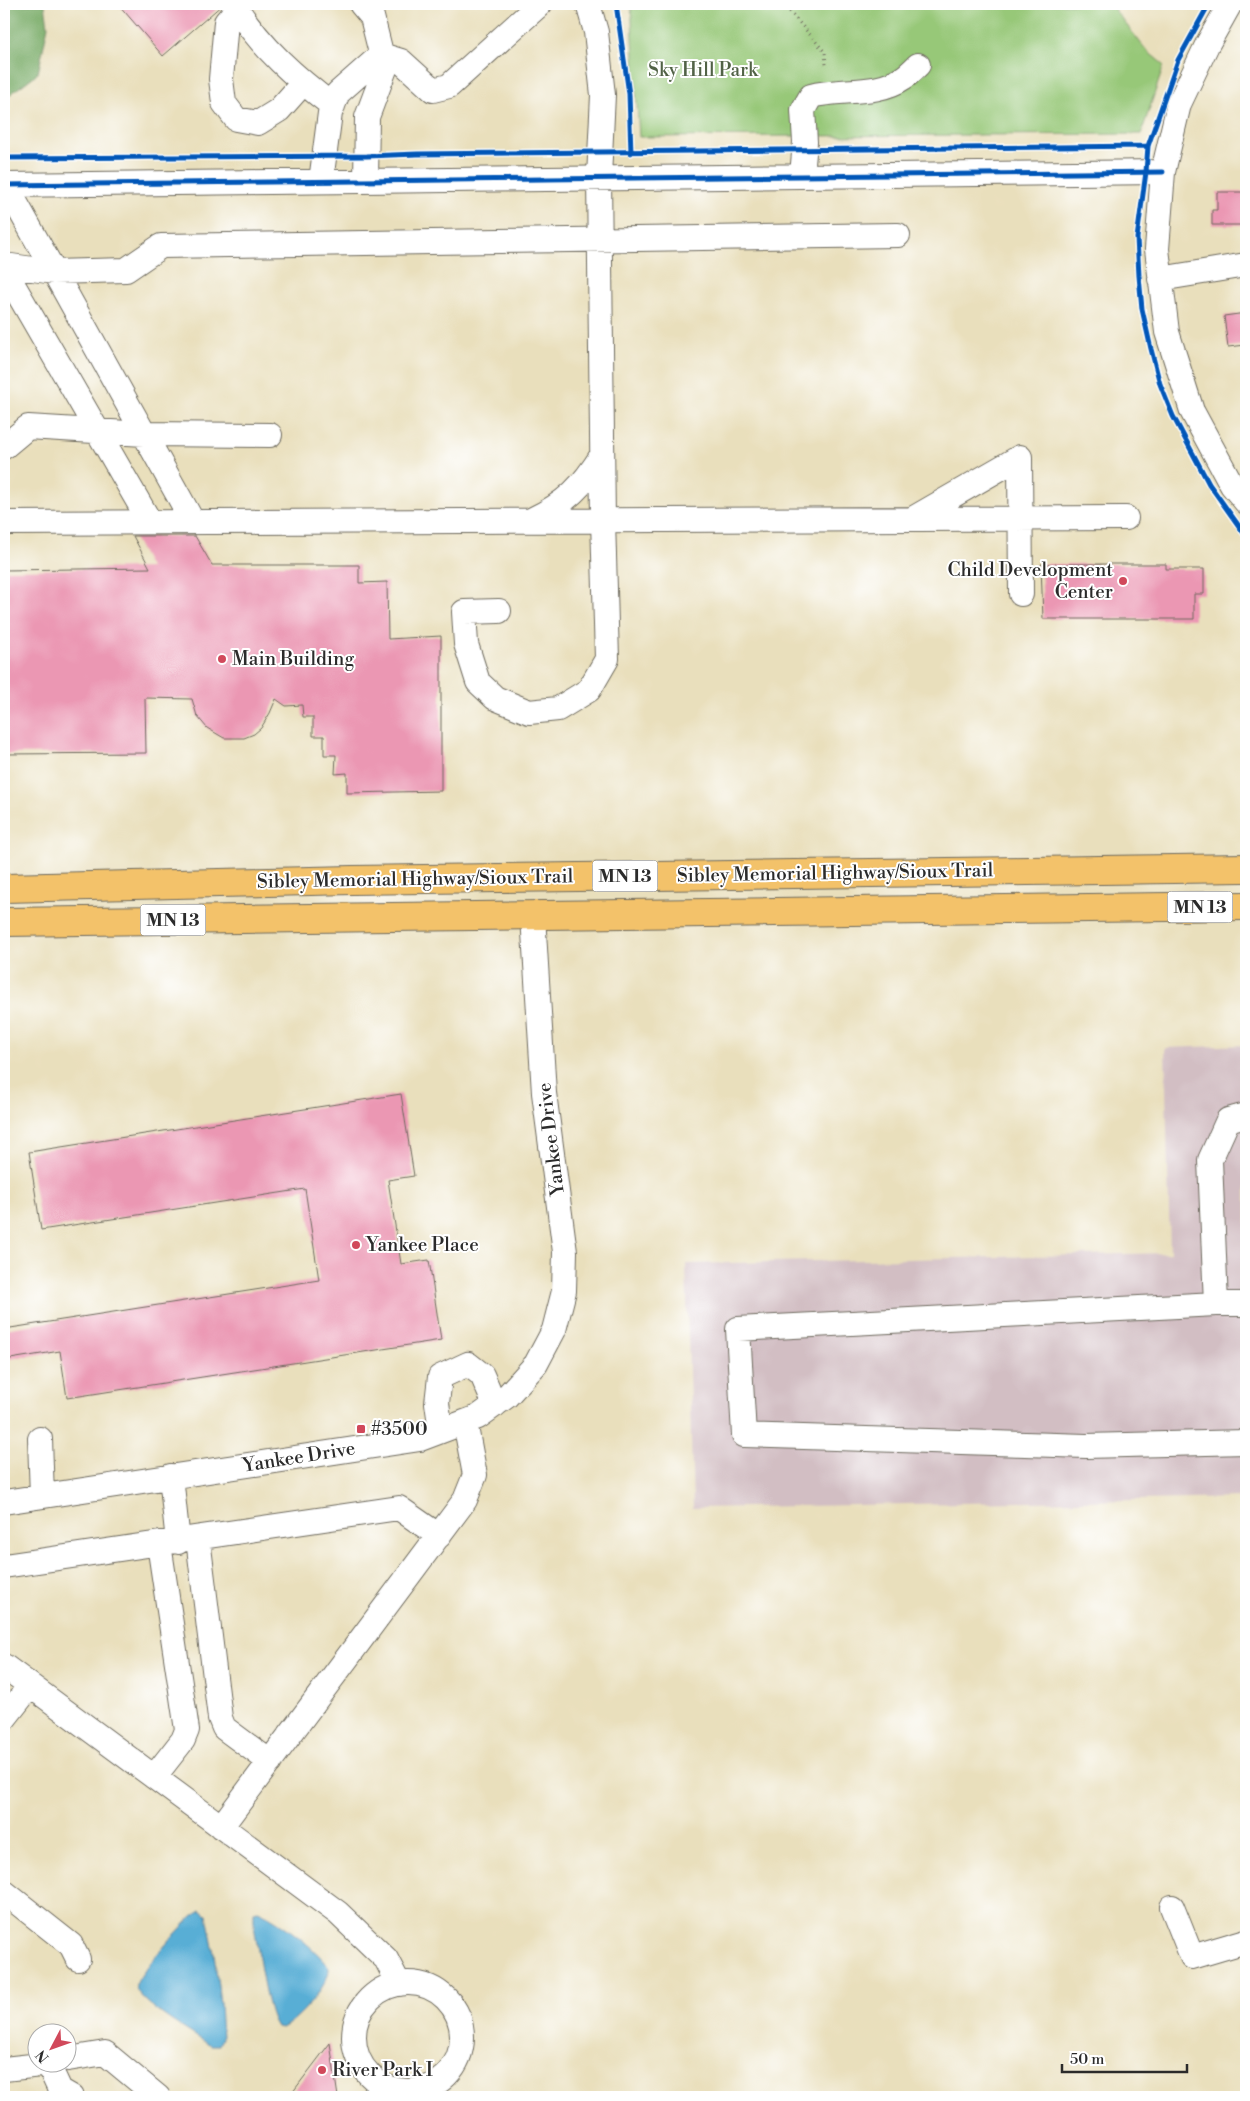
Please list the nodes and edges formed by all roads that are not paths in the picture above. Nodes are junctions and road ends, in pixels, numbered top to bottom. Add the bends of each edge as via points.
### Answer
1 (361, 4) edge
2 (540, 4) edge
3 (588, 4) edge
4 (1230, 4) edge
5 (382, 55) junction
6 (918, 66) dead end
7 (302, 83) junction
8 (333, 106) junction
9 (1162, 172) junction
10 (802, 176) junction
11 (599, 177) junction
12 (366, 180) junction
13 (320, 181) junction
14 (5, 185) edge
15 (898, 235) dead end
16 (600, 239) junction
17 (4, 265) edge
18 (1246, 265) edge
19 (4, 269) edge
20 (54, 272) junction
21 (1160, 279) junction
22 (97, 430) junction
23 (144, 434) junction
24 (270, 435) dead end
25 (4, 447) edge
26 (602, 455) junction
27 (1246, 502) edge
28 (1022, 518) junction
29 (1126, 518) dead end
30 (913, 519) junction
31 (529, 520) junction
32 (603, 520) junction
33 (150, 522) junction
34 (193, 522) junction
35 (4, 523) edge
36 (1021, 594) dead end
37 (499, 611) dead end
38 (1246, 868) edge
39 (4, 888) edge
40 (1246, 906) edge
41 (533, 916) junction
42 (4, 922) edge
43 (1246, 1115) edge
44 (1216, 1304) junction
45 (1246, 1304) edge
46 (495, 1405) junction
47 (465, 1422) junction
48 (441, 1431) junction
49 (40, 1439) dead end
50 (1246, 1442) edge
51 (172, 1476) junction
52 (42, 1496) junction
53 (4, 1502) edge
54 (439, 1536) junction
55 (178, 1542) junction
56 (4, 1566) edge
57 (4, 1666) edge
58 (30, 1686) junction
59 (4, 1719) edge
60 (270, 1762) junction
61 (154, 1777) junction
62 (221, 1827) junction
63 (4, 1892) edge
64 (1172, 1907) dead end
65 (1246, 1942) edge
66 (78, 1959) dead end
67 (399, 1984) junction
68 (78, 2057) edge
69 (28, 2066) edge
70 (4, 2069) edge
71 (53, 2074) edge
72 (72, 2097) edge
73 (158, 2097) edge

1 - 5 street via 372,17
2 - 5 street via 449,86 433,90 402,60
3 - 11 street via 596,32 603,94
4 - 9 street via 1207,44 1180,104
5 - 8 street via 338,93
5 - 12 street via 385,69 367,117
6 - 10 street via 902,79 876,89 811,96 803,110
7 - 7 street via 250,30 236,9 226,22 221,79 224,103 236,119 258,123 279,110
7 - 8 street
8 - 13 street
9 - 10 street
9 - 21 street via 1157,249
10 - 11 street
11 - 12 street
11 - 16 street
12 - 13 street
13 - 14 street
14 - 20 street
15 - 16 street
16 - 20 street via 161,246 126,270
16 - 26 street
17 - 20 street
18 - 21 street
19 - 22 street
20 - 23 street
21 - 27 street via 1166,332 1192,411 1232,485
22 - 23 street
22 - 25 street via 28,427
22 - 33 street
23 - 24 street
23 - 34 street
26 - 31 street via 588,478 568,498
26 - 32 street
28 - 29 street
28 - 30 street
28 - 30 street via 1020,457
28 - 36 street
30 - 32 street
31 - 32 street
31 - 34 street
32 - 37 street via 607,659 589,690 558,710 529,712 494,698 478,682 466,644 464,612
33 - 34 street
33 - 35 street
38 - 39 highway, Sibley Memorial Highway/Sioux Trail / MN 13
40 - 41 highway, Sibley Memorial Highway/Sioux Trail / MN 13
41 - 42 highway, Sibley Memorial Highway/Sioux Trail / MN 13
41 - 46 street, Yankee Drive via 544,1093 565,1252 564,1291 554,1330 536,1364
43 - 44 street via 1228,1120 1210,1160
44 - 45 street
44 - 50 street via 738,1329 744,1435 1086,1446
46 - 47 street, Yankee Drive
46 - 48 street via 482,1375 468,1364 440,1377
47 - 48 street, Yankee Drive
47 - 54 street via 475,1475 465,1500
48 - 51 street, Yankee Drive via 420,1438
49 - 52 street
51 - 52 street, Yankee Drive
51 - 55 street
52 - 53 street, Yankee Drive
54 - 55 street via 399,1508
54 - 60 street
55 - 56 street
55 - 60 street via 224,1728
55 - 61 street via 187,1730
57 - 58 street
58 - 59 street
58 - 61 street
60 - 62 street
61 - 62 street
62 - 67 street via 338,1913 386,1959
63 - 66 street via 71,1944
64 - 65 street via 1192,1958
67 - 67 street via 388,1986 370,1998 357,2017 353,2038 357,2056 368,2074 387,2088 411,2092 443,2080 455,2066 462,2048 463,2030 449,2000 433,1988 411,1982
68 - 73 street via 105,2053
69 - 70 street
71 - 72 street via 60,2090

